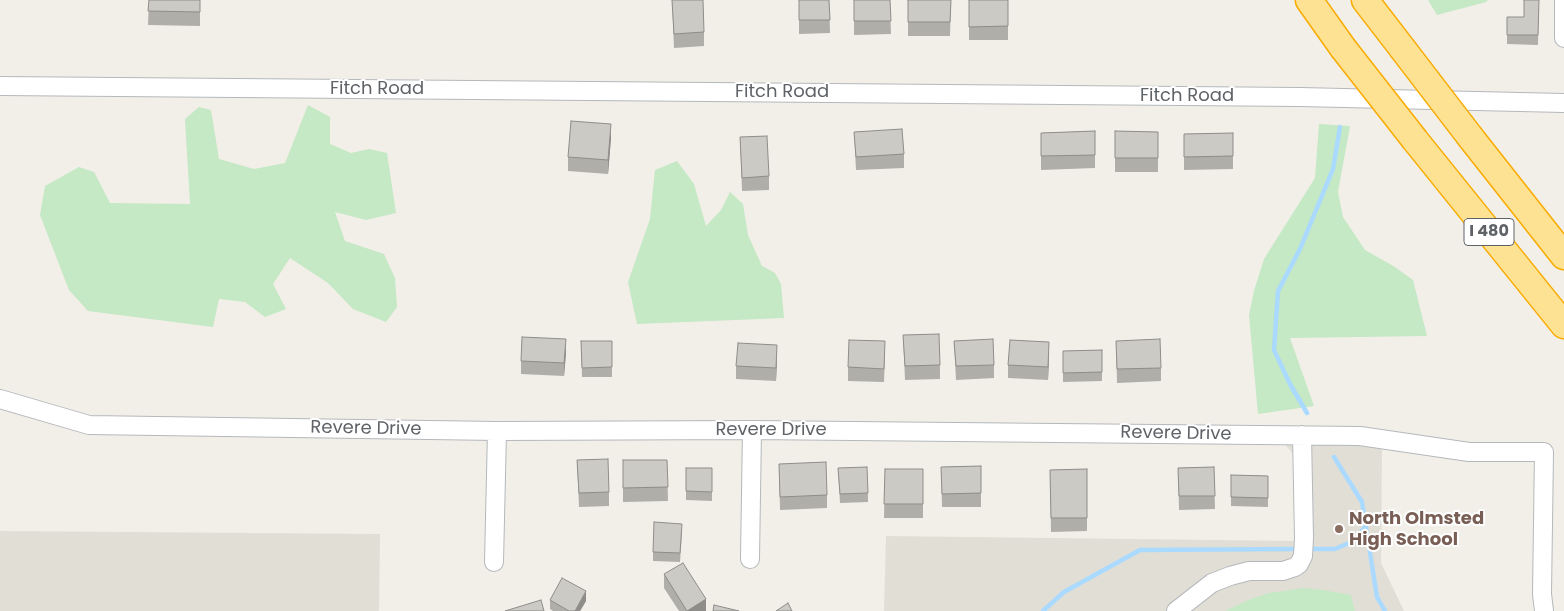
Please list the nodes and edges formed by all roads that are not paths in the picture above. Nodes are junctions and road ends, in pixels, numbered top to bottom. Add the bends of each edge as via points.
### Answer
1 (1309, 0) edge
2 (1365, 0) edge
3 (1564, 0) edge
4 (1564, 38) edge
5 (0, 86) edge
6 (1564, 103) edge
7 (1564, 256) edge
8 (1564, 325) edge
9 (0, 399) edge
10 (752, 430) junction
11 (496, 431) junction
12 (1302, 435) junction
13 (750, 559) dead end
14 (494, 562) dead end
15 (1176, 611) edge
16 (1544, 611) edge

1 - 8 highway, I 480, bridge via 1415,140
2 - 7 highway, I 480, bridge
3 - 4 street
5 - 6 street, Fitch Road via 1290,97
9 - 11 street, Revere Drive via 89,425
10 - 11 street, Revere Drive
10 - 12 street, Revere Drive
10 - 13 street
11 - 14 street
12 - 15 street via 1303,550 1299,564 1290,569 1249,571 1230,576 1212,583
12 - 16 street, Revere Drive via 1360,436 1469,452 1544,452

